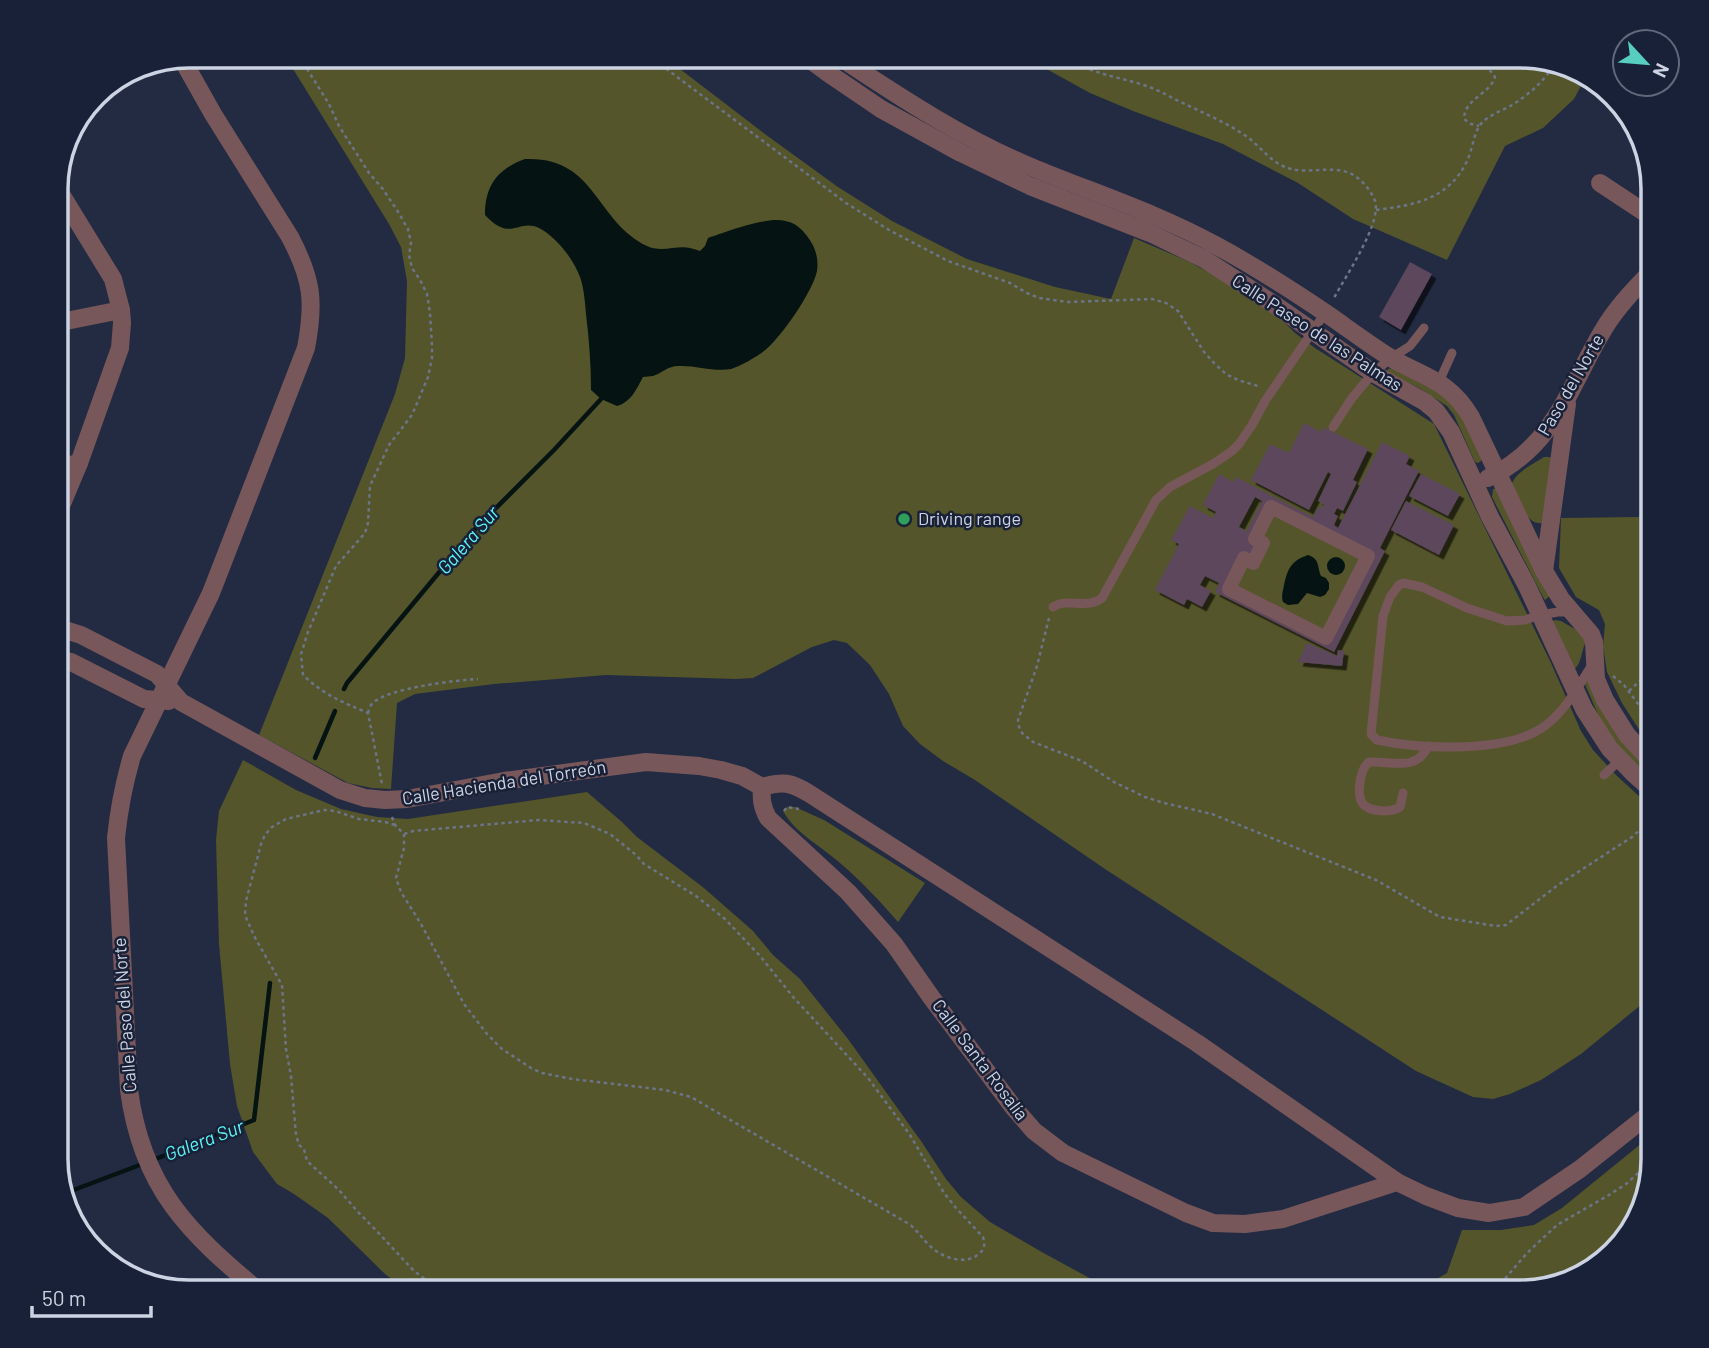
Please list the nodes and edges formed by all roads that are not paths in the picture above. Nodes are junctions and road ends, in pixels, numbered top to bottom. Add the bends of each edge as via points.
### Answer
1 (187, 68) edge
2 (822, 68) edge
3 (857, 68) edge
4 (1600, 183) dead end
5 (69, 207) edge
6 (1641, 210) edge
7 (1641, 283) edge
8 (121, 310) junction
9 (1325, 313) junction
10 (69, 320) edge
11 (1424, 328) dead end
12 (1313, 331) junction
13 (1452, 353) dead end
14 (1391, 358) junction
15 (1373, 373) junction
16 (1439, 382) junction
17 (1568, 397) junction
18 (1334, 427) dead end
19 (79, 463) junction
20 (69, 465) edge
21 (1497, 473) junction
22 (1475, 484) junction
23 (69, 486) edge
24 (1544, 570) junction
25 (1053, 607) road end
26 (1573, 612) junction
27 (1540, 615) junction
28 (69, 631) edge
29 (1326, 638) joint
30 (1595, 660) junction
31 (69, 662) edge
32 (1576, 690) junction
33 (163, 694) junction
34 (1428, 746) junction
35 (1641, 750) edge
36 (1620, 760) junction
37 (1604, 775) dead end
38 (1641, 780) edge
39 (762, 787) junction
40 (1404, 793) dead end
41 (1641, 1121) edge
42 (1397, 1182) junction
43 (246, 1280) edge

1 - 33 street, Calle Paso del Norte via 300,256 308,277 311,323 306,348 211,593
2 - 12 street, Calle Paseo de las Palmas via 919,131 1008,176 1203,259
3 - 9 street, Calle Paseo de las Palmas via 960,133 1198,236
4 - 6 street
5 - 8 street via 113,279
7 - 17 street, Paso del Norte via 1602,331
8 - 10 street
8 - 19 street via 120,348
9 - 12 lane
9 - 14 street, Calle Paseo de las Palmas
11 - 14 lane via 1410,346
12 - 15 street, Calle Paseo de las Palmas
12 - 25 lane via 1232,451 1156,500 1102,598 1091,604 1058,603
13 - 16 lane
14 - 15 lane
14 - 16 street, Calle Paseo de las Palmas
15 - 18 lane
15 - 22 street, Calle Paseo de las Palmas via 1424,402 1444,420
16 - 21 street, Calle Paseo de las Palmas via 1465,407
17 - 21 street, Paso del Norte via 1541,439
17 - 24 street
19 - 20 street
19 - 23 street
21 - 22 street, Paso del Norte
21 - 24 street, Calle Paseo de las Palmas
22 - 27 street, Calle Paseo de las Palmas
24 - 26 street, Calle Paseo de las Palmas
26 - 27 lane
26 - 30 street, Calle Paseo de las Palmas via 1591,634
27 - 32 street, Calle Paseo de las Palmas
27 - 34 lane via 1507,621 1422,587 1399,585 1383,616 1371,734 1377,740
28 - 33 street via 157,674
29 - 29 street via 1368,556 1271,507 1255,539 1263,543 1253,563 1244,558 1229,589
30 - 32 lane
30 - 35 street, Calle Paseo de las Palmas via 1596,680 1611,712
31 - 33 street, Calle Hacienda del Torreón via 145,699
32 - 34 lane via 1544,726 1520,739
32 - 36 street, Calle Paseo de las Palmas via 1596,729
33 - 39 street, Calle Hacienda del Torreón via 340,790 365,798 407,799 646,762 699,765 742,776
33 - 43 street, Calle Paso del Norte via 132,756 116,838 129,1090 139,1138 164,1195 196,1236
34 - 40 lane via 1414,762 1368,762 1364,766 1360,793 1364,805 1392,811 1400,807
36 - 37 lane
36 - 38 street, Calle Paseo de las Palmas
39 - 42 street via 787,783 810,793 1197,1044
39 - 42 street, Calle Santa Rosalía via 762,808 768,818 848,892 894,944 1014,1108 1063,1153 1213,1223 1283,1219
41 - 42 street via 1524,1207 1489,1213 1458,1208

